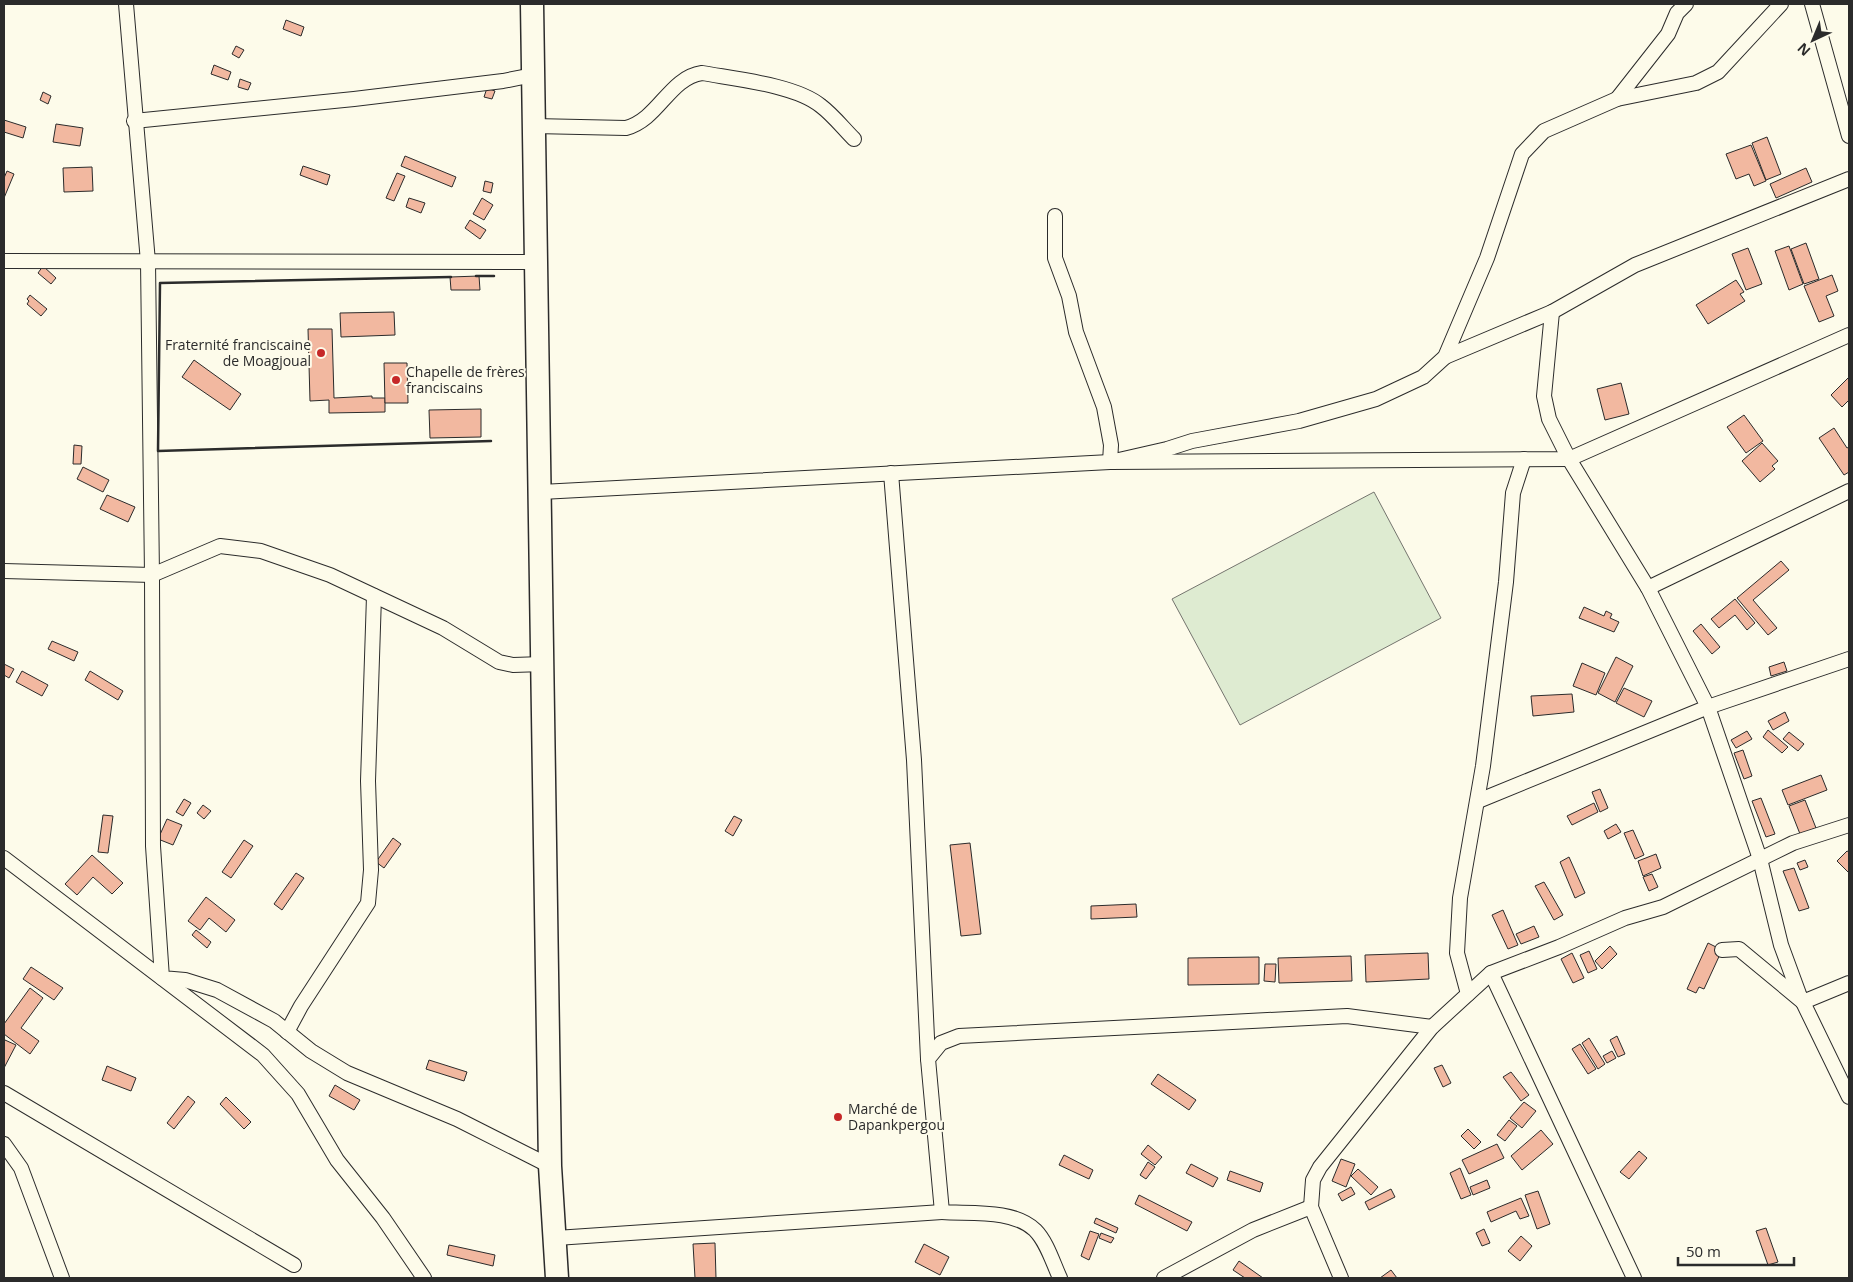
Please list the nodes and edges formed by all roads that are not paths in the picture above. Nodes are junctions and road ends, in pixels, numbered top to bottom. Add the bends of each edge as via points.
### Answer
1 (126, 4) edge
2 (532, 4) edge
3 (1686, 4) edge
4 (1781, 4) edge
5 (1812, 4) edge
6 (533, 76) junction
7 (1617, 99) junction
8 (134, 122) junction
9 (534, 126) junction
10 (1849, 136) edge
11 (854, 139) dead end
12 (1849, 179) edge
13 (1055, 216) dead end
14 (4, 261) edge
15 (148, 262) junction
16 (537, 262) junction
17 (1552, 312) junction
18 (1849, 335) edge
19 (1444, 357) junction
20 (1524, 459) junction
21 (1570, 459) junction
22 (1110, 462) junction
23 (890, 473) junction
24 (1849, 491) edge
25 (541, 492) junction
26 (4, 571) edge
27 (152, 575) junction
28 (1648, 588) junction
29 (374, 596) junction
30 (1849, 659) edge
31 (543, 664) junction
32 (1708, 708) junction
33 (1478, 801) junction
34 (1849, 825) edge
35 (4, 858) edge
36 (1760, 859) junction
37 (1722, 950) dead end
38 (1491, 973) junction
39 (162, 978) junction
40 (1849, 983) edge
41 (1468, 994) junction
42 (1803, 1002) junction
43 (1432, 1027) junction
44 (287, 1032) junction
45 (928, 1059) junction
46 (4, 1093) edge
47 (1849, 1097) edge
48 (4, 1144) edge
49 (550, 1166) junction
50 (1312, 1206) junction
51 (942, 1212) junction
52 (556, 1238) junction
53 (294, 1265) dead end
54 (62, 1278) edge
55 (424, 1278) edge
56 (557, 1278) edge
57 (1060, 1278) edge
58 (1164, 1278) edge
59 (1341, 1278) edge
60 (1634, 1278) edge

1 - 8 street
2 - 6 main road
3 - 7 street via 1677,14 1668,34
4 - 7 street via 1718,72 1696,83
5 - 10 street
6 - 8 street
6 - 9 main road
7 - 19 street via 1544,131 1522,154 1487,258
8 - 15 street
9 - 11 street via 636,126 684,79 702,73 787,90 806,97 821,106
9 - 16 main road
12 - 17 street via 1635,266
13 - 22 street via 1055,258 1069,296 1076,332 1104,407 1111,445
14 - 15 street
15 - 16 street
15 - 27 street
16 - 25 main road
17 - 19 street
17 - 21 street via 1544,396 1549,419
18 - 21 street
19 - 22 street via 1423,376 1376,399 1299,421 1192,441
20 - 21 street
20 - 22 street
20 - 33 street via 1513,493 1505,592
21 - 28 street
22 - 23 street
23 - 25 street
23 - 45 street via 914,760
24 - 28 street
25 - 31 main road
26 - 27 street
27 - 29 street via 220,546 261,552 330,575
27 - 39 street via 153,846
28 - 32 street
29 - 31 street via 450,632 500,662
29 - 44 street via 368,903
30 - 32 street
31 - 49 main road
32 - 33 street
32 - 36 street
33 - 41 street via 1460,898 1458,953
34 - 36 street via 1793,843
35 - 39 street
36 - 38 street via 1663,907 1625,918
36 - 42 street via 1781,945
37 - 42 street via 1739,949
38 - 41 street
38 - 60 street
39 - 44 street via 185,980 217,990 274,1021
39 - 55 street via 264,1055 298,1094 337,1160 383,1218
40 - 42 street
41 - 43 street
42 - 47 street
43 - 45 street via 1347,1016 959,1036 941,1043
43 - 50 street via 1320,1167 1313,1180
44 - 49 street via 347,1073 473,1127
45 - 51 street
46 - 53 street
48 - 54 street via 22,1168
49 - 52 main road
50 - 58 street via 1253,1230
50 - 59 street
51 - 52 street
51 - 57 street via 1016,1217 1036,1230
52 - 56 main road

